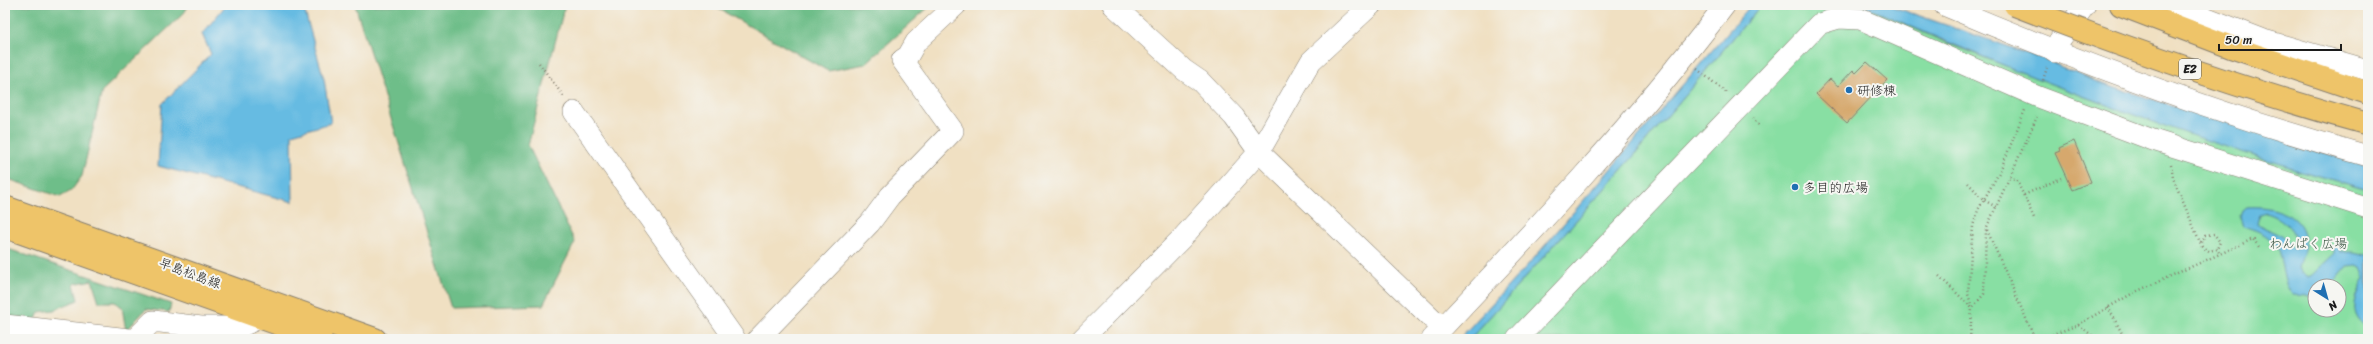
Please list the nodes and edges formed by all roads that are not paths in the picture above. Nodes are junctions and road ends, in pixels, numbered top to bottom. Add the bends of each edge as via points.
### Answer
1 (956, 5) edge
2 (1113, 5) edge
3 (1371, 5) edge
4 (1725, 5) edge
5 (1944, 5) edge
6 (2015, 5) edge
7 (2086, 5) edge
8 (2121, 5) edge
9 (2174, 5) edge
10 (2051, 59) junction
11 (2368, 70) edge
12 (2368, 93) edge
13 (574, 112) road end
14 (2368, 124) edge
15 (1259, 152) junction
16 (2368, 156) edge
17 (5, 207) edge
18 (2368, 208) edge
19 (5, 227) edge
20 (259, 318) junction
21 (5, 325) edge
22 (1438, 335) edge
23 (129, 339) edge
24 (135, 339) edge
25 (321, 339) edge
26 (375, 339) edge
27 (735, 339) edge
28 (758, 339) edge
29 (1082, 339) edge
30 (1517, 339) edge

1 - 28 street via 916,42 908,56 902,60 953,131 890,196 870,223
2 - 15 street via 1184,70 1200,80 1234,117
3 - 15 street via 1311,61
4 - 22 street via 1633,119
5 - 10 street
6 - 14 main road, E2, bridge via 2096,37
7 - 10 street via 2059,41
8 - 12 main road via 2238,49
9 - 11 street via 2264,40
10 - 16 street
13 - 27 street
15 - 22 street
15 - 29 street via 1182,238
17 - 26 main road, 早島松島線
18 - 30 street via 2173,146 2039,89 1860,19 1839,18 1819,24
19 - 20 main road, 早島松島線
20 - 24 street via 240,327 201,328 153,321
20 - 25 main road, 早島松島線
21 - 23 street

